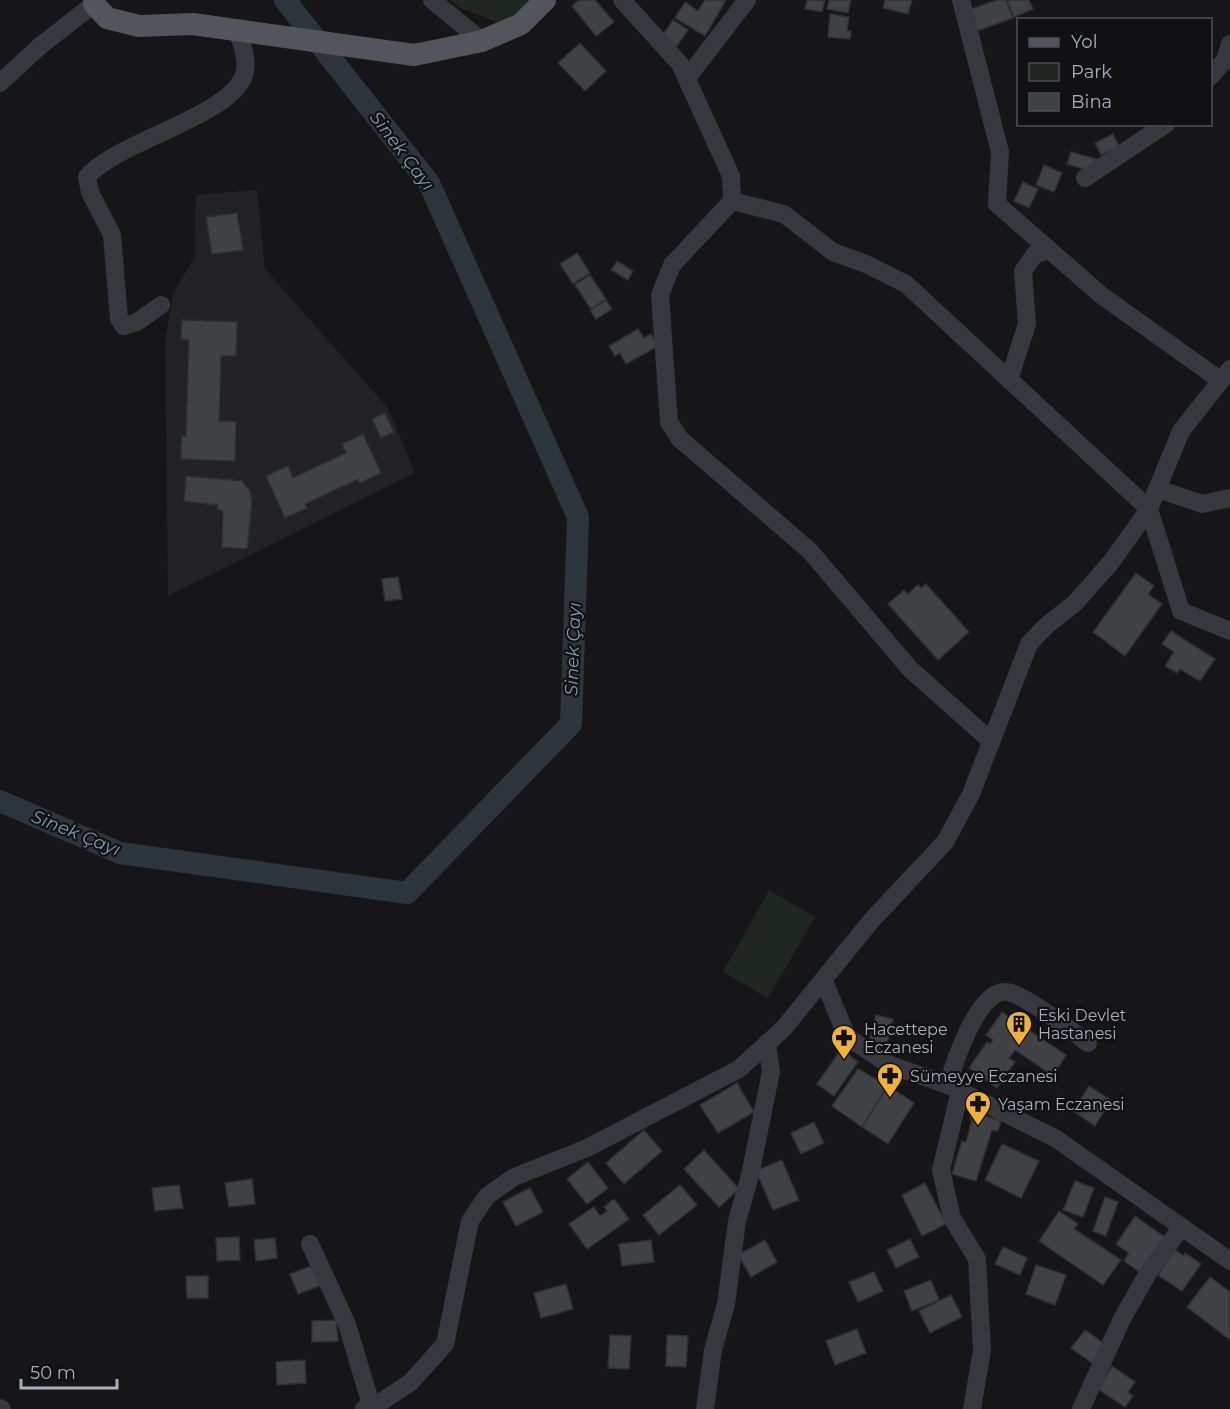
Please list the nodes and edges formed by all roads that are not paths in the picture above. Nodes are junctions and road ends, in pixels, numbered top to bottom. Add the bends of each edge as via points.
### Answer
1 (432, 0) edge
2 (545, 0) edge
3 (622, 0) edge
4 (747, 0) edge
5 (961, 0) edge
6 (94, 2) edge
7 (244, 32) junction
8 (482, 41) junction
9 (1230, 44) edge
10 (1212, 75) edge
11 (687, 78) junction
12 (0, 83) edge
13 (1163, 126) edge
14 (1086, 178) dead end
15 (732, 201) junction
16 (1049, 250) junction
17 (160, 305) dead end
18 (1225, 375) edge
19 (1009, 380) junction
20 (1158, 489) junction
21 (1230, 498) edge
22 (1149, 509) junction
23 (1230, 631) edge
24 (991, 741) junction
25 (824, 981) junction
26 (1088, 1042) dead end
27 (767, 1043) junction
28 (954, 1088) junction
29 (1181, 1228) junction
30 (310, 1244) dead end
31 (1230, 1261) edge
32 (368, 1408) edge
33 (705, 1409) edge
34 (972, 1409) edge
35 (1081, 1409) edge

1 - 8 street
2 - 8 main road via 521,24
3 - 11 street via 680,64
4 - 11 street
5 - 16 street via 1000,152 997,204
6 - 7 main road via 107,18 139,26 193,24
6 - 12 street
7 - 8 main road via 414,55
7 - 17 street via 245,73 231,94 208,110 94,168 87,177 90,192 112,235 119,319 124,326 137,322
9 - 10 street
11 - 15 street via 731,176
13 - 14 street
15 - 19 street via 784,214 833,252 906,284
15 - 24 street via 672,265 660,295 669,422 680,439 810,551 910,669
16 - 18 street via 1101,295
16 - 19 street via 1035,254 1023,271 1027,324
18 - 20 street via 1181,432
19 - 22 street
20 - 21 street via 1202,504
20 - 22 street
22 - 23 street via 1180,611
22 - 24 street via 1112,561 1075,603 1029,644
24 - 25 street via 971,794 945,842 871,921
25 - 27 street
25 - 28 street via 847,1037 890,1065
26 - 28 street via 1019,996 1005,991 993,994 982,1004 953,1065
27 - 32 street via 739,1069 587,1148 513,1177 487,1196 470,1221 445,1344 411,1382
27 - 33 street via 771,1072 737,1221 726,1304 713,1350
28 - 29 street via 1055,1138
28 - 34 street via 941,1170 952,1218 976,1259 982,1350
29 - 31 street
29 - 35 street via 1148,1273 1122,1319
30 - 32 street via 347,1324

